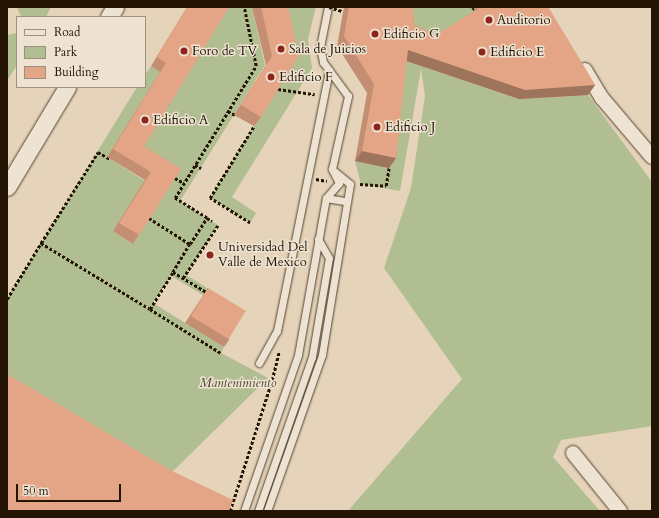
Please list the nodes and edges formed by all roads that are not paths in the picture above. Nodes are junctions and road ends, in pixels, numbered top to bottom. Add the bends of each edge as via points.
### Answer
1 (115, 7) edge
2 (329, 8) edge
3 (110, 16) edge
4 (577, 59) edge
5 (329, 70) junction
6 (66, 88) edge
7 (652, 157) edge
8 (332, 170) junction
9 (7, 187) edge
10 (326, 198) junction
11 (346, 201) junction
12 (318, 239) junction
13 (259, 363) dead end
14 (573, 453) dead end
15 (244, 511) edge
16 (258, 511) edge
17 (267, 511) edge
18 (620, 511) edge

1 - 3 street
2 - 5 lane via 320,47 323,62
4 - 7 street via 602,98
5 - 8 lane via 348,96
5 - 13 lane via 277,331
6 - 9 street
8 - 10 lane via 339,183
8 - 11 lane via 350,184
10 - 11 lane
10 - 12 lane
11 - 17 lane via 322,355
12 - 15 lane via 298,355
12 - 16 lane via 329,258 312,357
14 - 18 street

